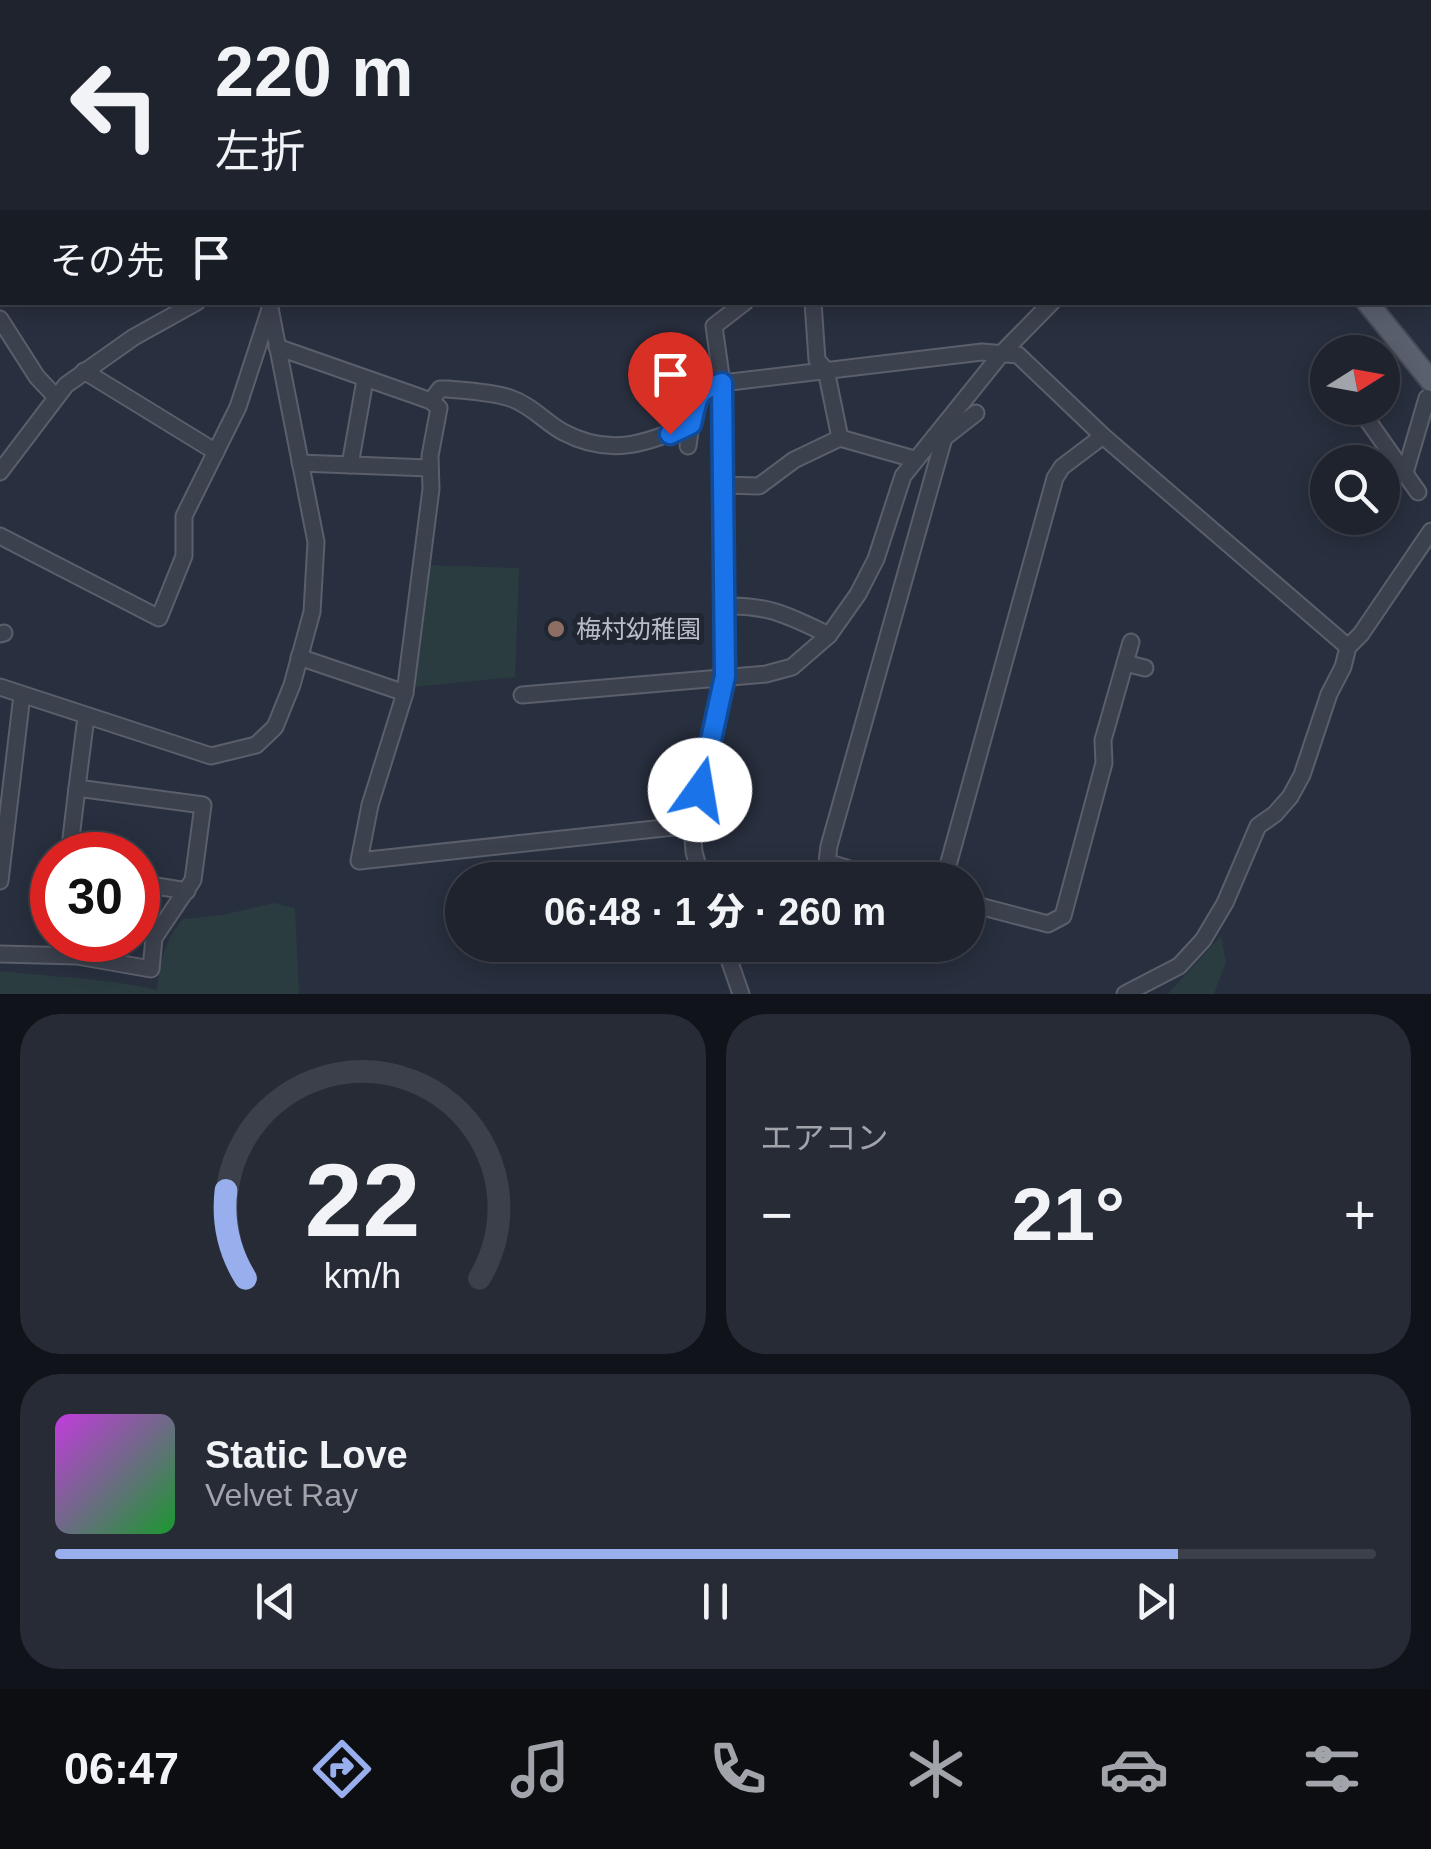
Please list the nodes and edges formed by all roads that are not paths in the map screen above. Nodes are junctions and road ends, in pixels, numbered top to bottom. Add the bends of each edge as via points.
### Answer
1 (192, 305) edge
2 (271, 305) edge
3 (741, 305) edge
4 (812, 305) edge
5 (1049, 305) edge
6 (1370, 305) edge
7 (0, 318) edge
8 (277, 347) junction
9 (1002, 353) junction
10 (826, 370) junction
11 (84, 371) junction
12 (366, 380) junction
13 (1431, 380) edge
14 (722, 383) junction
15 (1431, 395) edge
16 (56, 397) junction
17 (432, 402) junction
18 (976, 413) dead end
19 (691, 424) junction
20 (1371, 425) edge
21 (1102, 436) junction
22 (840, 438) junction
23 (8, 446) edge
24 (688, 446) dead end
25 (216, 452) junction
26 (914, 459) junction
27 (300, 463) junction
28 (350, 465) junction
29 (429, 468) junction
30 (0, 472) edge
31 (1405, 473) junction
32 (723, 485) junction
33 (1418, 492) dead end
34 (1431, 531) edge
35 (0, 536) edge
36 (725, 606) junction
37 (829, 635) junction
38 (1130, 642) dead end
39 (1348, 647) junction
40 (299, 657) junction
41 (1125, 662) junction
42 (1145, 668) dead end
43 (725, 676) junction
44 (0, 687) edge
45 (405, 693) junction
46 (22, 694) junction
47 (522, 696) dead end
48 (86, 717) junction
49 (77, 788) junction
50 (692, 825) junction
51 (72, 832) edge
52 (697, 862) edge
53 (827, 862) edge
54 (949, 862) edge
55 (0, 880) edge
56 (160, 887) edge
57 (186, 891) junction
58 (985, 907) edge
59 (160, 929) edge
60 (30, 951) edge
61 (0, 954) edge
62 (124, 962) edge
63 (152, 962) edge
64 (730, 962) edge
65 (741, 994) edge
66 (1125, 994) edge

1 - 11 street
2 - 8 street
2 - 25 street
3 - 14 street via 714,326
4 - 10 street via 817,360
5 - 9 street
6 - 13 main road
7 - 16 street
8 - 12 street
8 - 27 street
9 - 10 street
9 - 21 street via 1018,356
9 - 26 street
10 - 14 street
10 - 22 street
11 - 16 street
11 - 25 street
12 - 17 street
12 - 28 street
14 - 19 street via 697,396
14 - 32 street
15 - 31 street
16 - 23 street
17 - 19 street via 440,389 513,398 563,432 604,447 648,443
17 - 29 street via 439,408
18 - 53 street via 944,438
19 - 24 street
20 - 31 street
21 - 39 street
21 - 54 street via 1055,478
22 - 26 street
22 - 32 street via 759,486
23 - 30 street
25 - 35 street via 184,516 184,556 159,618
26 - 37 street via 864,583
27 - 28 street
27 - 40 street via 316,578
28 - 29 street
29 - 45 street
31 - 33 street
32 - 36 street
34 - 39 street
36 - 37 street via 757,605
36 - 43 street
37 - 43 street via 792,667
38 - 41 street
39 - 66 street via 1302,775 1283,806 1258,826 1203,940 1179,966
40 - 45 street
40 - 48 street via 275,727 256,745 233,752 211,756
41 - 42 street
41 - 58 street via 1063,916 1048,924
43 - 47 street
43 - 50 street
44 - 46 street
45 - 50 street via 359,861
46 - 48 street
46 - 55 street
48 - 49 street
49 - 51 street
49 - 57 street via 204,805
50 - 52 street
56 - 57 street
57 - 59 street
60 - 61 street
62 - 63 street via 152,968
64 - 65 street

